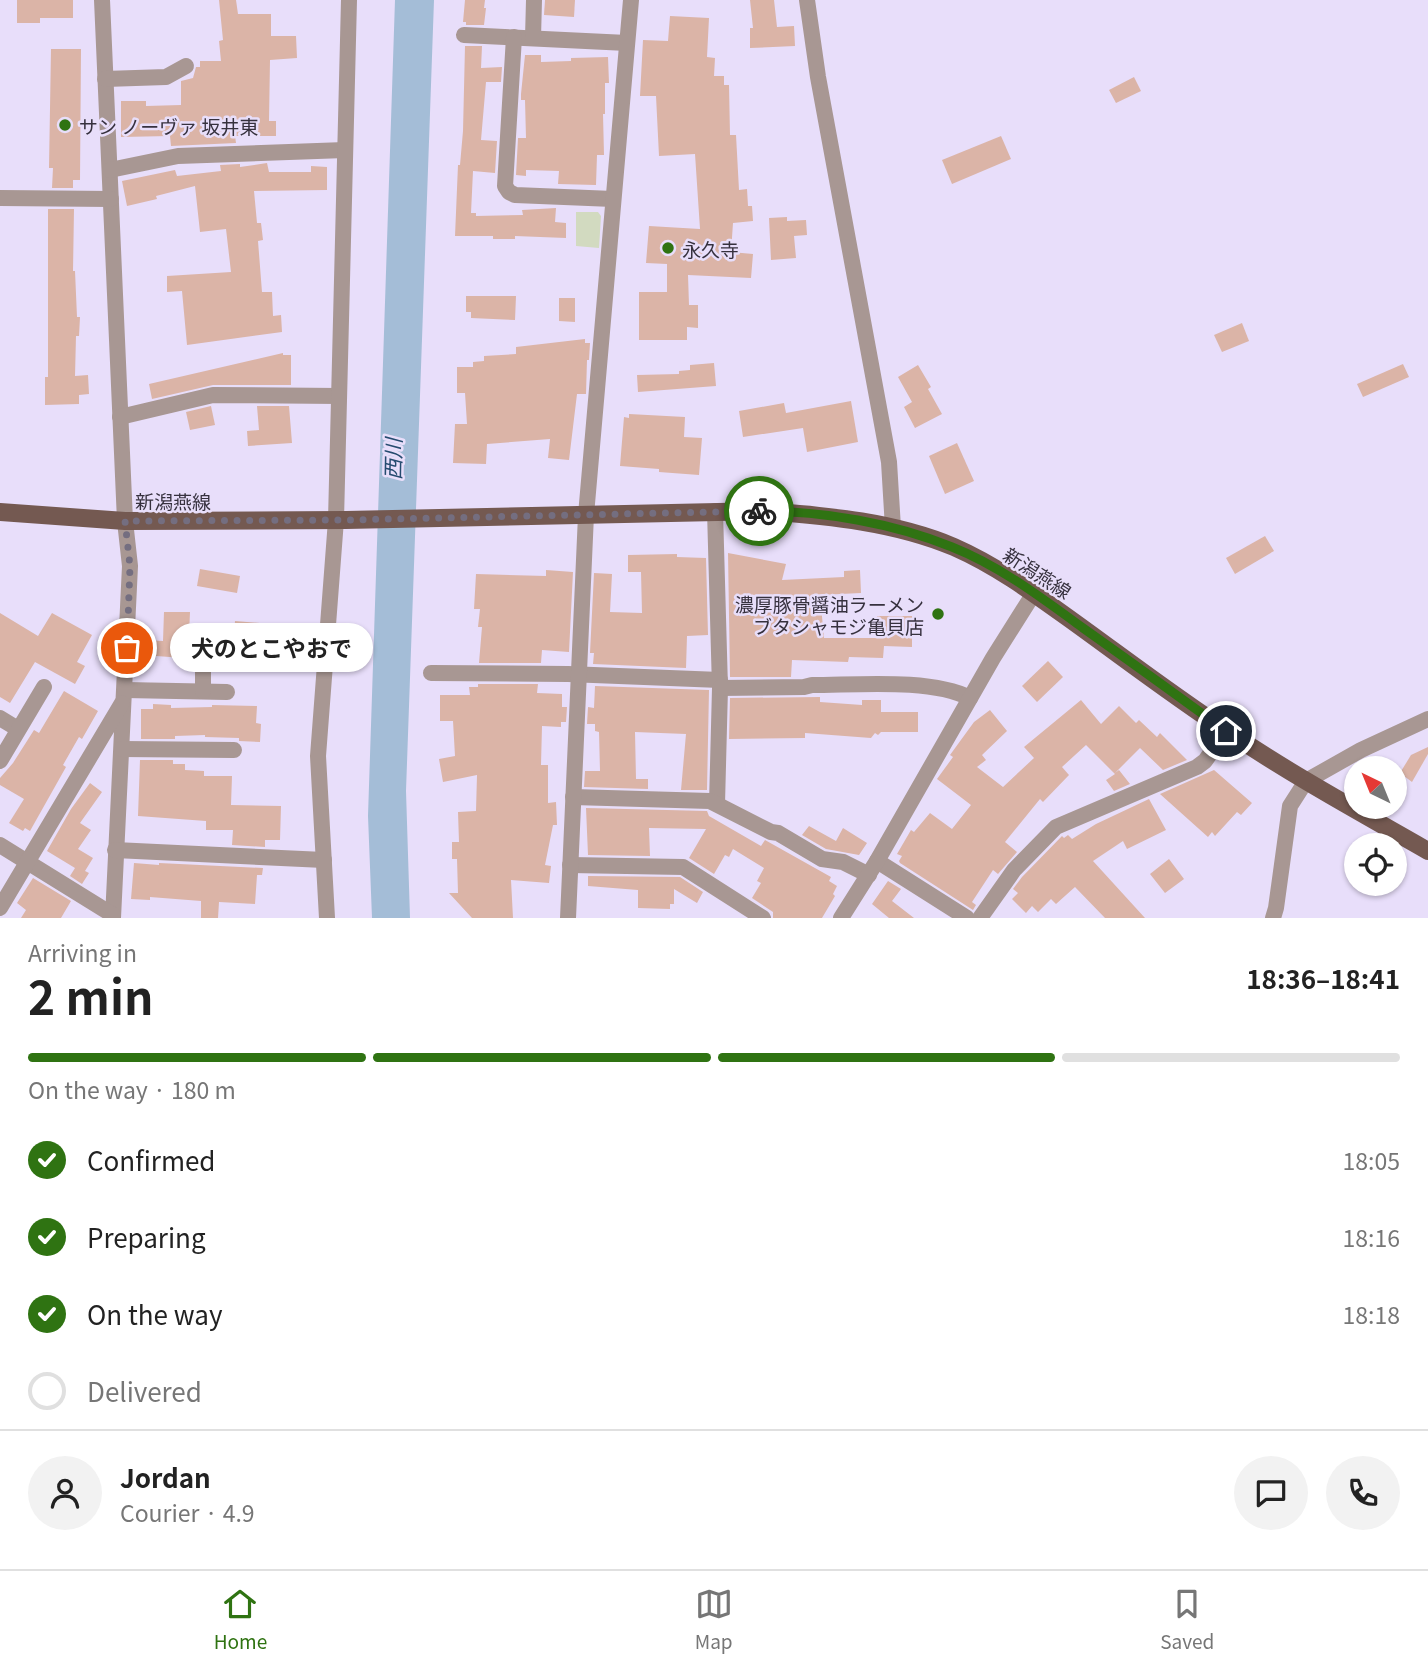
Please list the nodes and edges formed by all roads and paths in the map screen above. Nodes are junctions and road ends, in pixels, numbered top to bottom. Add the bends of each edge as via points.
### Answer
1 (102, 0) edge
2 (349, 0) edge
3 (534, 0) edge
4 (631, 0) edge
5 (807, 0) edge
6 (464, 35) dead end
7 (513, 37) junction
8 (533, 38) junction
9 (627, 43) junction
10 (186, 66) dead end
11 (105, 79) junction
12 (345, 150) junction
13 (110, 170) junction
14 (0, 198) edge
15 (111, 199) junction
16 (613, 199) junction
17 (339, 396) junction
18 (120, 417) junction
19 (715, 510) junction
20 (0, 512) edge
21 (586, 515) junction
22 (341, 520) junction
23 (125, 521) junction
24 (893, 528) junction
25 (1034, 593) junction
26 (203, 647) dead end
27 (431, 673) dead end
28 (579, 675) junction
29 (720, 684) junction
30 (44, 687) dead end
31 (203, 691) junction
32 (228, 691) dead end
33 (125, 694) junction
34 (970, 698) junction
35 (0, 718) edge
36 (1428, 719) edge
37 (18, 729) junction
38 (1226, 731) junction
39 (122, 749) junction
40 (234, 750) dead end
41 (0, 761) edge
42 (1306, 781) junction
43 (573, 797) junction
44 (717, 804) junction
45 (0, 845) edge
46 (115, 850) junction
47 (1428, 852) edge
48 (324, 860) junction
49 (28, 862) junction
50 (570, 865) junction
51 (873, 868) junction
52 (0, 908) edge
53 (113, 917) edge
54 (327, 918) edge
55 (568, 918) edge
56 (764, 918) edge
57 (841, 918) edge
58 (967, 918) edge
59 (980, 918) edge
60 (1273, 918) edge

1 - 11 street
2 - 12 street
3 - 8 street
4 - 9 street
5 - 24 street via 889,462
6 - 7 street
7 - 8 street
7 - 16 street via 505,186 515,195
8 - 9 street
9 - 16 street
10 - 11 street via 166,77
11 - 13 street
12 - 13 street via 178,156
12 - 17 street
13 - 15 street
14 - 15 street
15 - 18 street
16 - 21 street
17 - 18 street via 214,395
17 - 22 street
18 - 23 street
19 - 21 main road, 新潟燕線
19 - 24 main road, 新潟燕線 via 830,516
19 - 29 street
20 - 23 main road, 新潟燕線
21 - 22 main road, 新潟燕線
21 - 28 street
22 - 23 main road, 新潟燕線
22 - 48 street via 318,757
23 - 33 street via 130,566
24 - 25 main road, 新潟燕線 via 952,547
25 - 34 street
25 - 38 main road, 新潟燕線
26 - 31 street
27 - 28 street
28 - 29 street
28 - 43 street
29 - 34 street via 924,686
29 - 44 street
30 - 37 street
31 - 32 street
31 - 33 street
33 - 39 street
33 - 49 street
34 - 51 street
35 - 37 street
36 - 42 street
37 - 41 street
38 - 42 main road, 新潟燕線
38 - 59 street via 1197,767 1056,827 1014,870
39 - 40 street
39 - 46 street
42 - 47 main road, 新潟燕線
42 - 60 street via 1290,806
43 - 44 street
43 - 50 street
44 - 51 street via 822,859
45 - 49 street
46 - 48 street
46 - 53 street
48 - 54 street
49 - 52 street
49 - 53 street
50 - 55 street
50 - 56 street via 683,867
51 - 57 street
51 - 58 street

